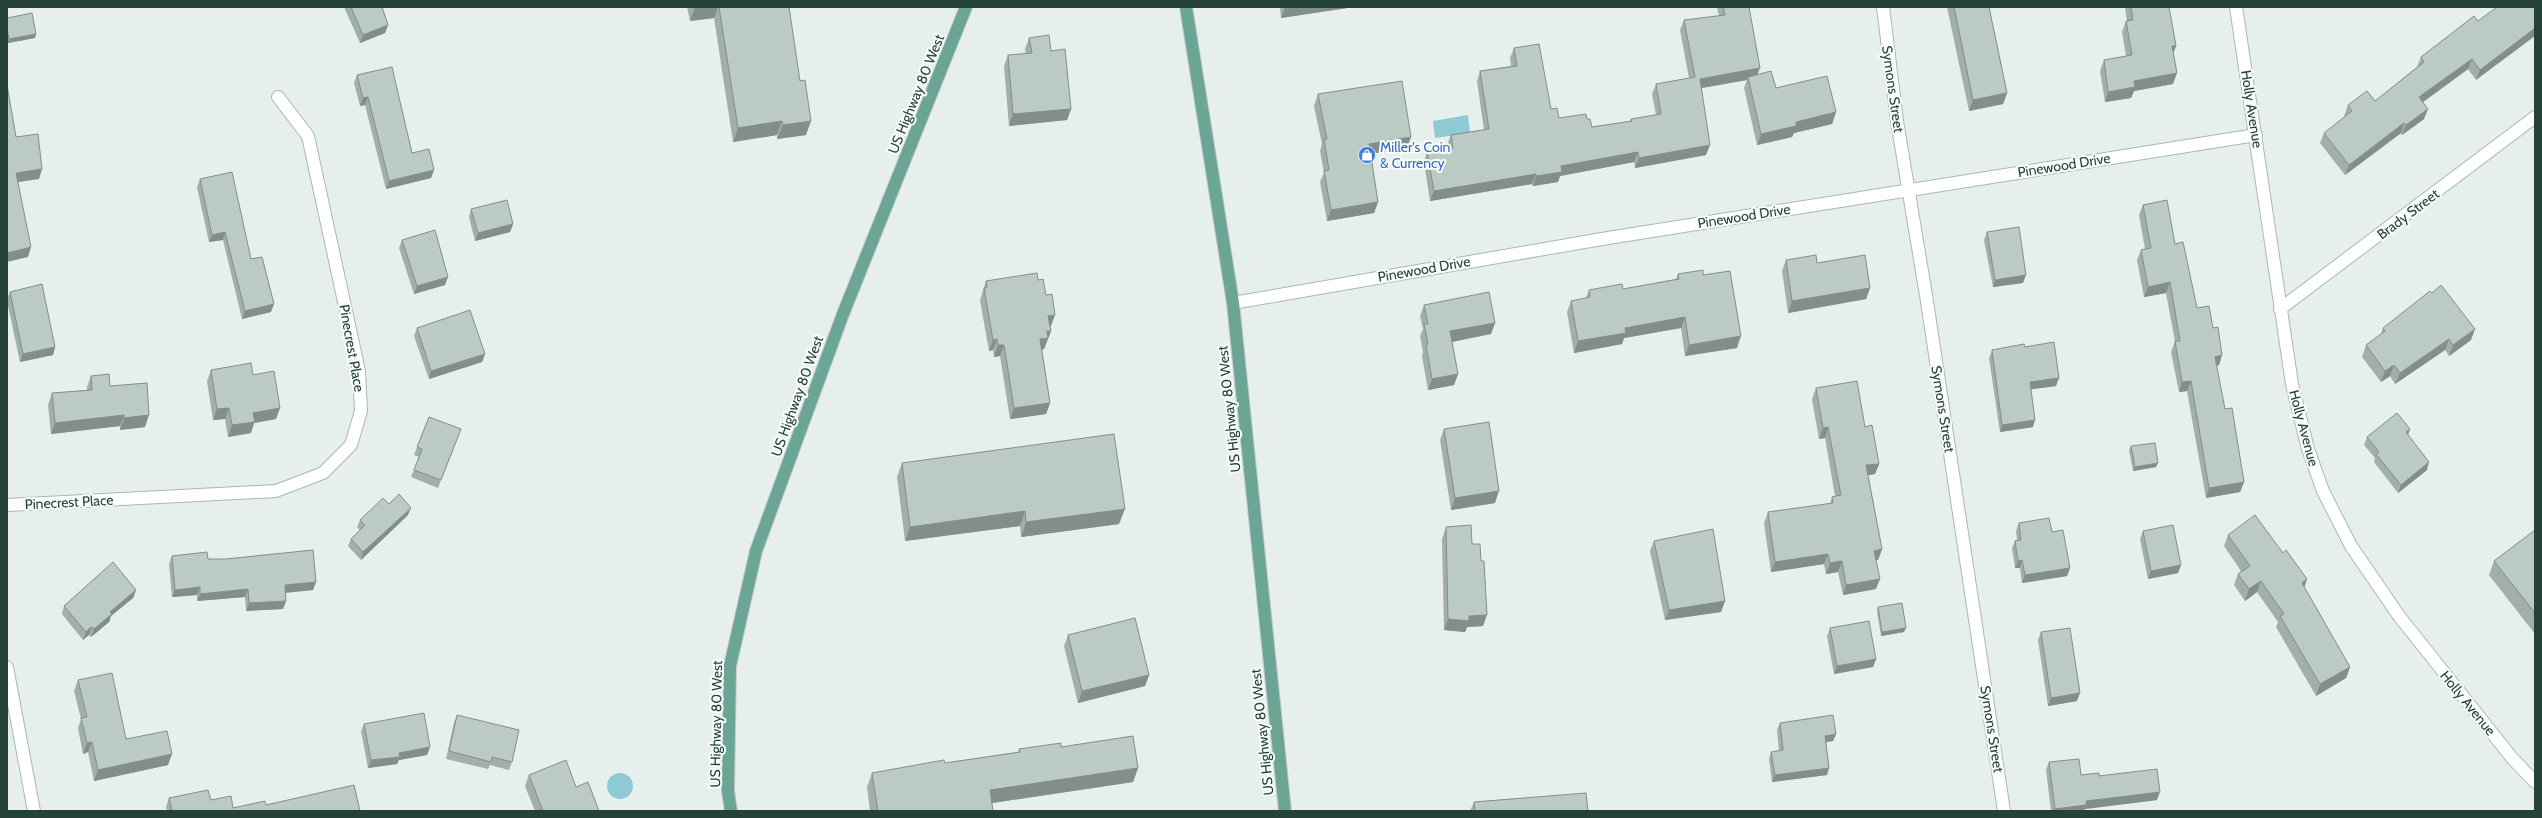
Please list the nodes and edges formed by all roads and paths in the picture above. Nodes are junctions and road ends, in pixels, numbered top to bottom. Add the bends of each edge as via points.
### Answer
1 (966, 7) edge
2 (1186, 7) edge
3 (1883, 7) edge
4 (2236, 7) edge
5 (278, 97) dead end
6 (2535, 117) edge
7 (2256, 134) junction
8 (1908, 191) junction
9 (1233, 303) junction
10 (2280, 309) junction
11 (7, 505) edge
12 (7, 667) edge
13 (2535, 782) edge
14 (34, 811) edge
15 (731, 811) edge
16 (1285, 811) edge
17 (2004, 811) edge

1 - 15 main road, US Highway 80 West via 843,314 756,551 730,666 728,790
2 - 9 main road, US Highway 80 West
3 - 8 street, Symons Street
4 - 7 street, Holly Avenue
5 - 11 street, Pinecrest Place via 308,136 359,371 361,411 351,445 323,473 276,491
6 - 10 street, Brady Street
7 - 8 street, Pinewood Drive
7 - 10 street, Holly Avenue
8 - 9 street, Pinewood Drive via 1587,241
8 - 17 street, Symons Street
9 - 16 main road, US Highway 80 West
10 - 13 street, Holly Avenue via 2302,428 2323,491 2340,528 2399,616 2512,758
12 - 14 street

